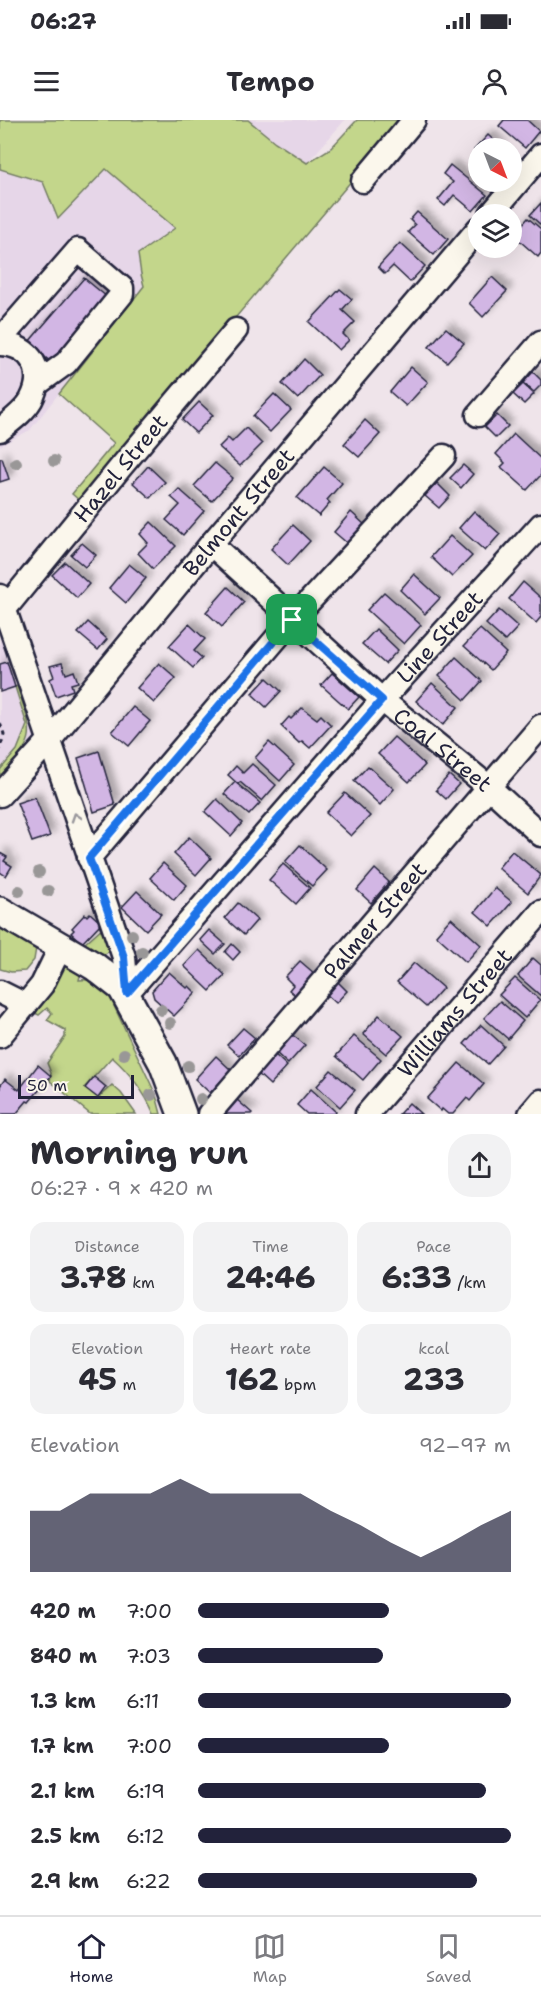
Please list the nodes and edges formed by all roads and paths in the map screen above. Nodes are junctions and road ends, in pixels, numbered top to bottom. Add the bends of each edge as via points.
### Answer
1 (414, 120) edge
2 (541, 155) edge
3 (363, 181) dead end
4 (499, 204) edge
5 (468, 241) edge
6 (236, 330) dead end
7 (0, 342) edge
8 (541, 342) edge
9 (37, 384) junction
10 (478, 414) dead end
11 (0, 430) edge
12 (444, 456) dead end
13 (541, 525) edge
14 (211, 544) junction
15 (2, 603) edge
16 (292, 620) junction
17 (382, 700) junction
18 (0, 723) edge
19 (541, 726) edge
20 (50, 740) junction
21 (0, 749) edge
22 (489, 787) junction
23 (0, 795) edge
24 (541, 835) edge
25 (89, 858) junction
26 (0, 910) edge
27 (541, 912) edge
28 (61, 946) junction
29 (0, 992) edge
30 (127, 993) junction
31 (26, 1005) junction
32 (0, 1036) edge
33 (541, 1101) edge
34 (182, 1114) edge
35 (209, 1114) edge
36 (367, 1114) edge
37 (530, 1114) edge

1 - 3 street
2 - 4 street
5 - 14 street, Belmont Street
6 - 15 street, Hazel Street
7 - 9 street via 24,350 37,372
7 - 9 street via 78,250 122,288 122,294 66,363
8 - 10 street
9 - 11 street via 30,402
12 - 16 street
13 - 17 street, Line Street
14 - 16 street, Coal Street
14 - 20 street, Belmont Street
15 - 20 street
16 - 17 street, Coal Street
16 - 25 street
17 - 22 street, Coal Street
17 - 30 street, Line Street
18 - 21 path via 4,734
19 - 22 street, Palmer Street
20 - 23 street, Belmont Street
25 -> 20 street
22 - 24 street, Coal Street
22 - 35 street, Palmer Street
25 - 30 street via 124,957
26 - 28 main road
27 - 36 street, Williams Street
28 - 30 main road via 106,974
28 - 31 street via 42,985
29 - 31 street
30 - 34 main road via 163,1063
31 - 32 street
33 - 37 street

